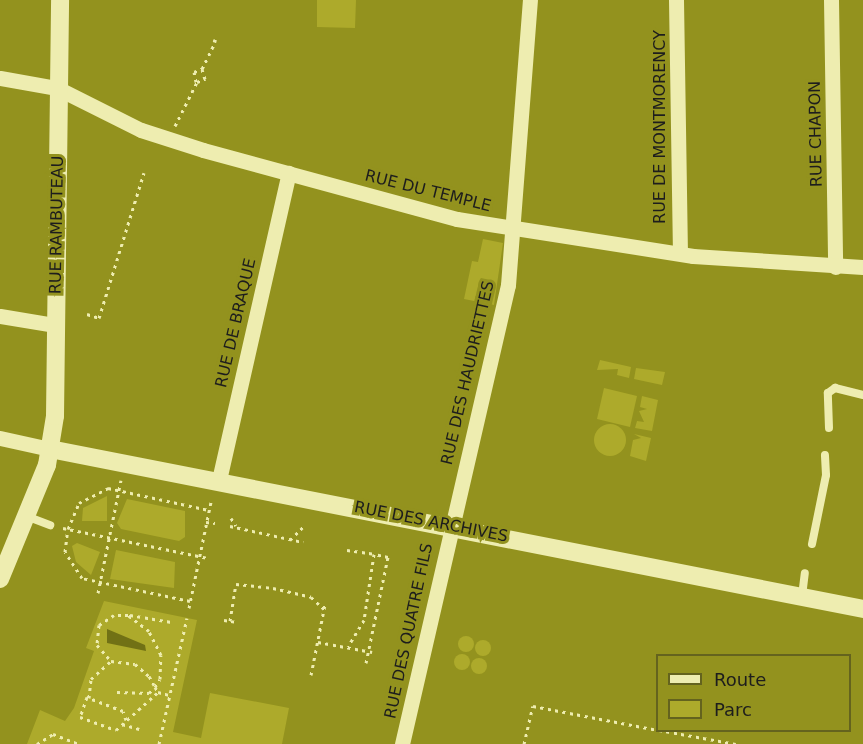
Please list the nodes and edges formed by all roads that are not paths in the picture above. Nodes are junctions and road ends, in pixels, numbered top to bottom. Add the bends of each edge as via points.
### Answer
1 (60, 0) edge
2 (530, 0) edge
3 (676, 0) edge
4 (831, 0) edge
5 (0, 78) edge
6 (57, 88) junction
7 (288, 173) junction
8 (513, 228) junction
9 (680, 253) junction
10 (835, 267) junction
11 (863, 267) edge
12 (0, 316) edge
13 (55, 325) junction
14 (863, 395) edge
15 (829, 428) dead end
16 (0, 438) edge
17 (50, 449) junction
18 (825, 455) dead end
19 (219, 480) junction
20 (26, 516) junction
21 (50, 525) dead end
22 (451, 525) junction
23 (812, 544) dead end
24 (805, 573) dead end
25 (0, 579) edge
26 (802, 596) junction
27 (863, 609) edge
28 (402, 744) edge

1 - 6 street, RUE RAMBUTEAU
2 - 8 street, RUE DES HAUDRIETTES
3 - 9 street, RUE DE MONTMORENCY
4 - 10 street, RUE CHAPON
5 - 6 street, RUE DU TEMPLE
6 - 7 street, RUE DU TEMPLE via 141,130
6 - 13 street, RUE RAMBUTEAU
7 - 8 street, RUE DU TEMPLE via 457,219
7 - 19 street, RUE DE BRAQUE
8 - 9 street, RUE DU TEMPLE
8 - 22 street, RUE DES HAUDRIETTES via 508,285
9 - 10 street, RUE DU TEMPLE
10 - 11 street, RUE DU TEMPLE
12 - 13 street
13 - 17 street, RUE RAMBUTEAU
14 - 15 lane via 831,389
16 - 17 street, RUE DES ARCHIVES
17 - 19 street, RUE DES ARCHIVES
17 - 20 street, RUE RAMBUTEAU
18 - 23 lane
19 - 22 street, RUE DES ARCHIVES
20 - 21 lane
20 - 25 street, RUE RAMBUTEAU
22 - 26 street, RUE DES ARCHIVES
22 - 28 street, RUE DES QUATRE FILS
24 - 26 lane
26 - 27 street, RUE DES ARCHIVES

